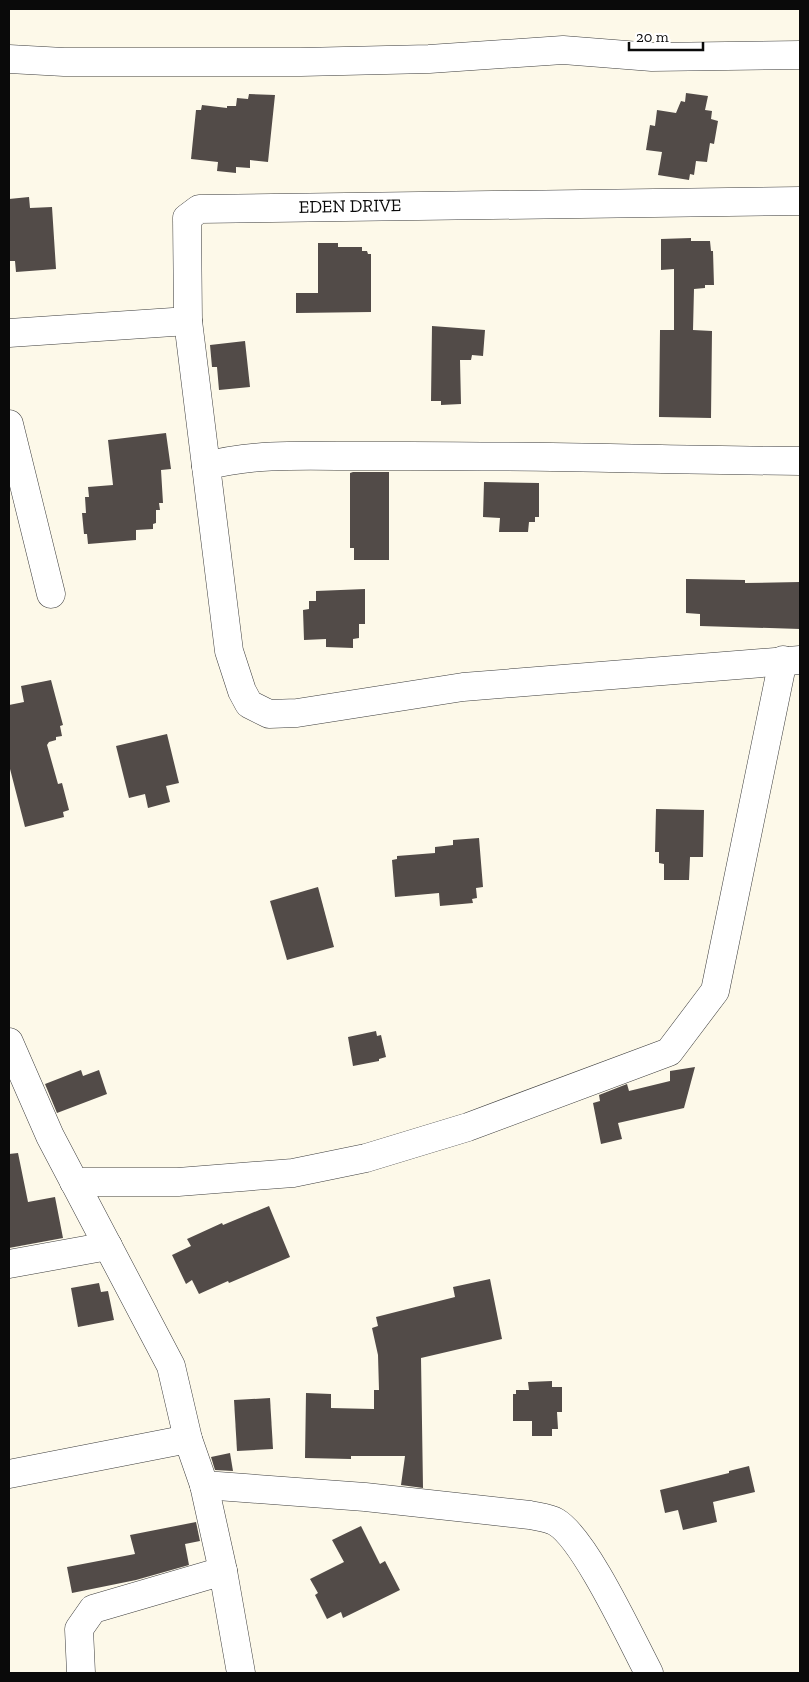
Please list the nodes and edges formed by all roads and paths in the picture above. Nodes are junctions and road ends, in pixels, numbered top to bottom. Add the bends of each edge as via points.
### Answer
1 (800, 55) edge
2 (9, 59) edge
3 (800, 201) edge
4 (188, 321) junction
5 (9, 333) edge
6 (9, 424) edge
7 (800, 461) edge
8 (206, 466) junction
9 (51, 594) dead end
10 (792, 660) edge
11 (9, 1042) edge
12 (74, 1182) junction
13 (108, 1246) junction
14 (9, 1264) edge
15 (188, 1439) junction
16 (9, 1474) edge
17 (204, 1485) junction
18 (223, 1571) junction
19 (81, 1673) edge
20 (241, 1673) edge
21 (649, 1673) edge

1 - 2 street via 652,57 563,50 429,59 301,62
3 - 4 street, EDEN DRIVE via 200,209 187,218
4 - 5 street
4 - 8 street
6 - 9 street
7 - 8 street via 443,456 256,458
8 - 10 street via 230,651 249,704 269,714 297,713 463,687
10 - 12 street via 715,991 669,1052 468,1127 366,1158 293,1172 178,1182
11 - 12 street
12 - 13 street
13 - 14 street
13 - 15 street via 171,1366
15 - 16 street
15 - 17 street
17 - 18 street
17 - 21 street via 365,1497 555,1521 573,1536 590,1563
18 - 19 street via 93,1610 78,1629
18 - 20 street

